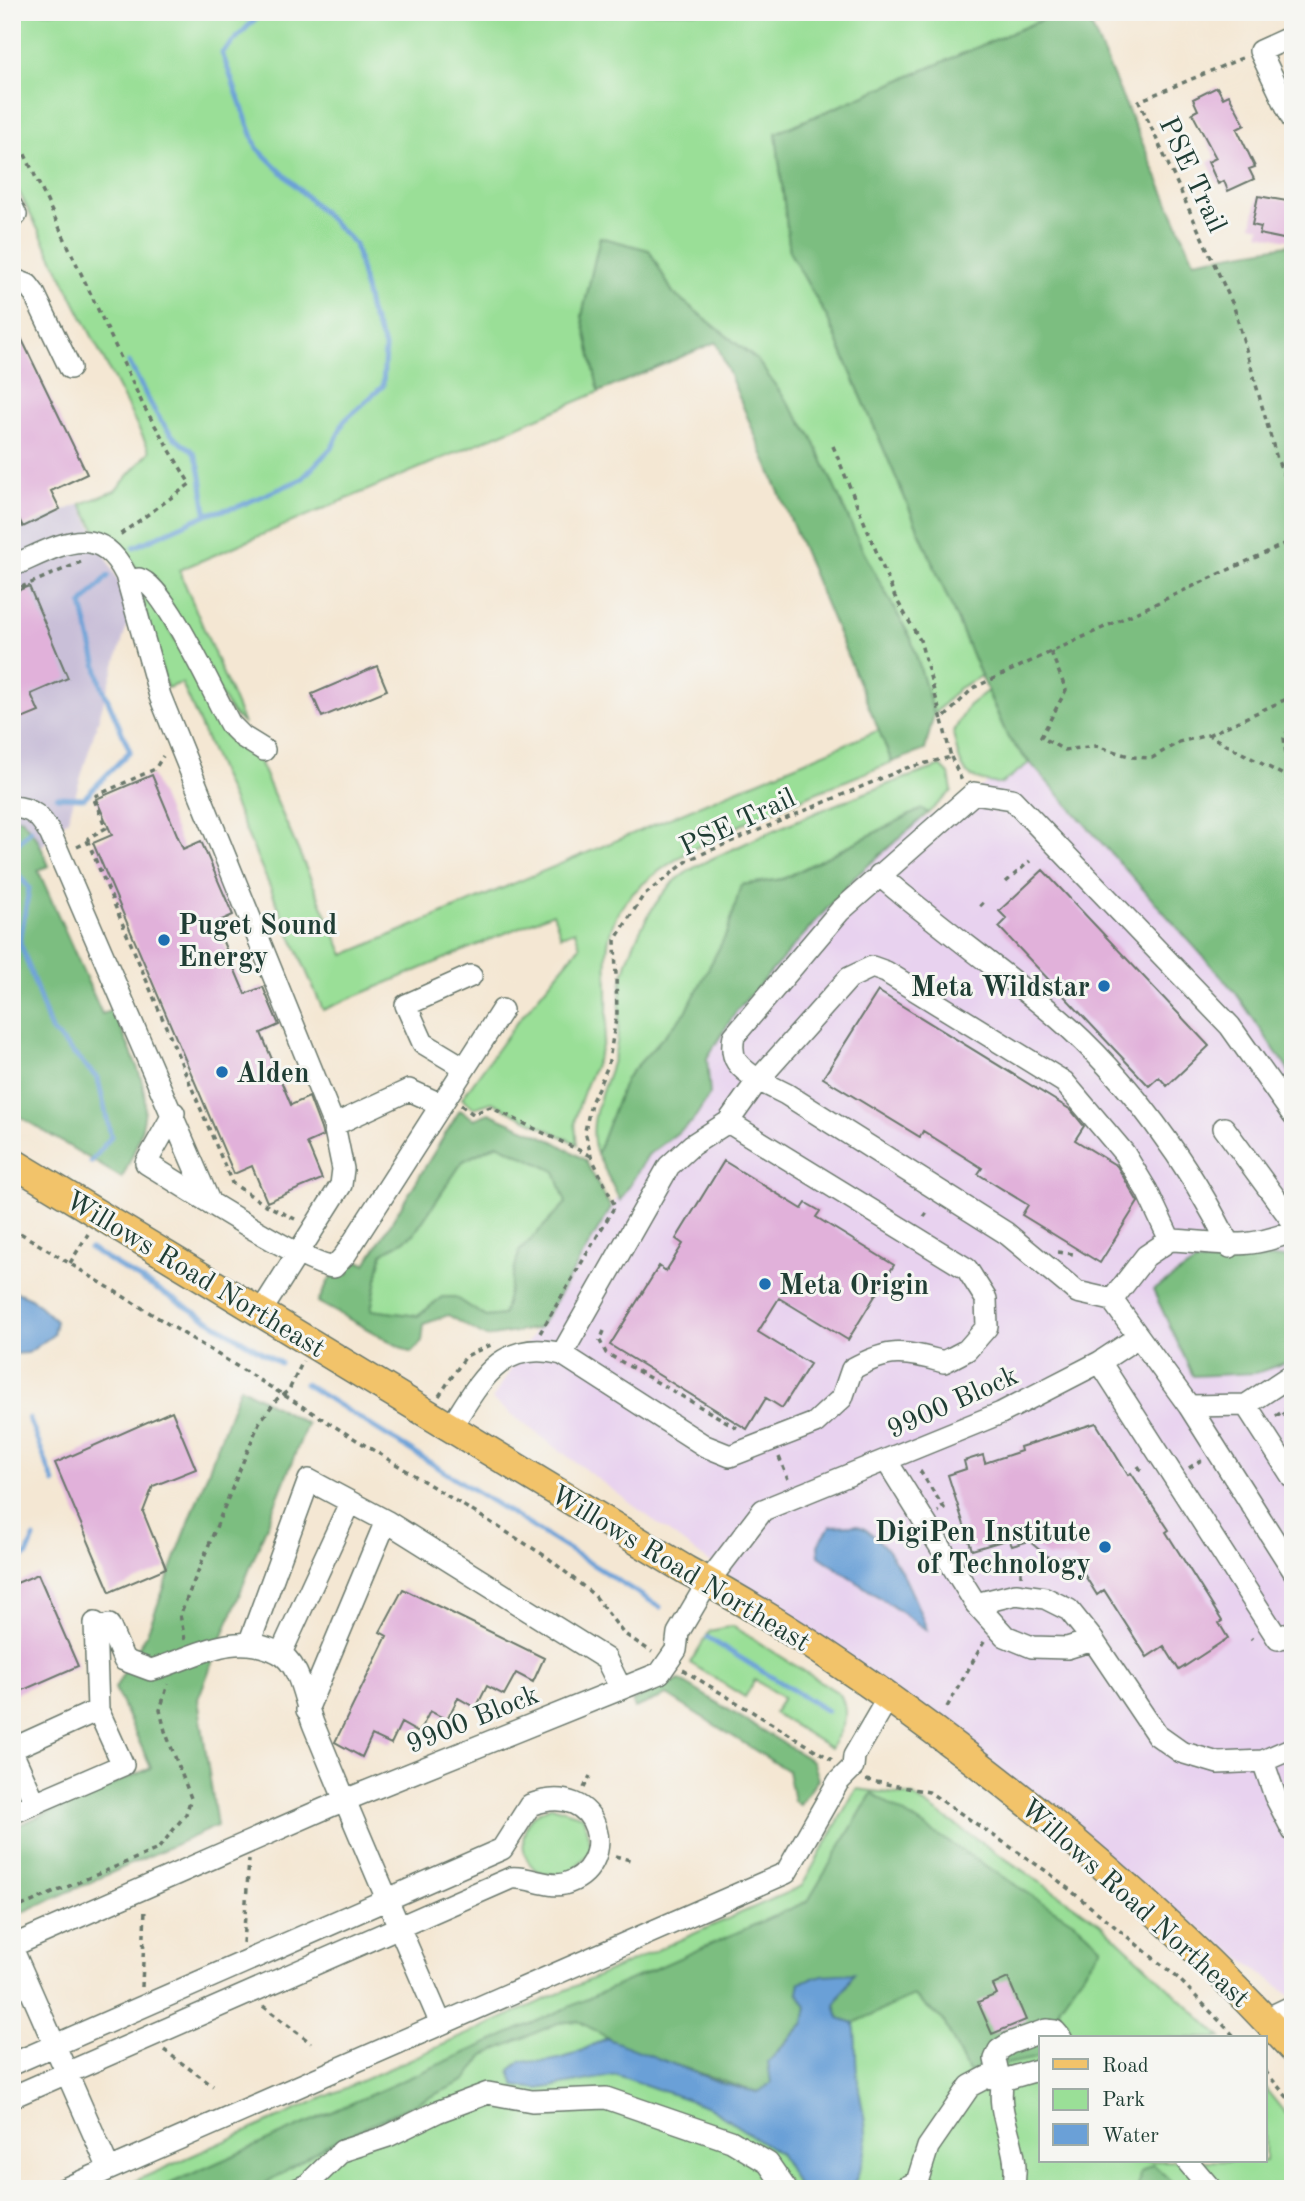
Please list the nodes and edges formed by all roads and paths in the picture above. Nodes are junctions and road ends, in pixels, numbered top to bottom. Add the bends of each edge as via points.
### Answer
1 (1293, 36) edge
2 (1260, 51) junction
3 (1293, 120) edge
4 (12, 127) edge
5 (12, 207) edge
6 (12, 216) edge
7 (12, 279) edge
8 (69, 368) dead end
9 (833, 446) dead end
10 (1293, 494) edge
11 (1293, 540) edge
12 (105, 546) junction
13 (87, 560) dead end
14 (12, 566) edge
15 (128, 581) junction
16 (12, 591) edge
17 (1051, 652) junction
18 (1293, 696) edge
19 (943, 720) junction
20 (1293, 720) edge
21 (1208, 735) junction
22 (163, 748) dead end
23 (264, 750) dead end
24 (951, 757) junction
25 (960, 779) dead end
26 (1291, 780) edge
27 (12, 807) edge
28 (88, 842) junction
29 (72, 850) dead end
30 (1030, 860) dead end
31 (879, 875) junction
32 (1006, 882) dead end
33 (471, 976) dead end
34 (502, 1010) dead end
35 (463, 1067) junction
36 (758, 1080) junction
37 (440, 1104) junction
38 (174, 1113) junction
39 (1293, 1115) edge
40 (727, 1122) junction
41 (334, 1125) junction
42 (1224, 1128) dead end
43 (591, 1156) junction
44 (12, 1162) edge
45 (209, 1201) junction
46 (929, 1210) dead end
47 (924, 1217) dead end
48 (304, 1218) dead end
49 (1293, 1222) edge
50 (12, 1228) edge
51 (1293, 1231) edge
52 (88, 1234) dead end
53 (1170, 1240) junction
54 (1230, 1247) junction
55 (296, 1253) junction
56 (70, 1263) junction
57 (1112, 1300) junction
58 (260, 1313) junction
59 (604, 1331) dead end
60 (527, 1336) dead end
61 (1138, 1337) junction
62 (500, 1341) dead end
63 (562, 1354) junction
64 (1100, 1362) junction
65 (1293, 1374) edge
66 (1245, 1405) junction
67 (1293, 1405) edge
68 (1189, 1406) junction
69 (1283, 1412) junction
70 (1269, 1418) dead end
71 (440, 1420) junction
72 (1293, 1427) edge
73 (773, 1440) junction
74 (886, 1461) junction
75 (1138, 1466) dead end
76 (920, 1471) dead end
77 (1142, 1472) dead end
78 (1293, 1478) edge
79 (795, 1497) junction
80 (350, 1503) junction
81 (936, 1514) dead end
82 (386, 1521) junction
83 (1021, 1561) dead end
84 (967, 1562) dead end
85 (1293, 1570) edge
86 (708, 1582) junction
87 (976, 1604) junction
88 (1293, 1631) edge
89 (1093, 1640) junction
90 (250, 1641) junction
91 (981, 1644) dead end
92 (650, 1650) dead end
93 (281, 1653) junction
94 (678, 1667) dead end
95 (620, 1687) junction
96 (889, 1696) junction
97 (947, 1707) dead end
98 (98, 1710) junction
99 (307, 1710) junction
100 (1293, 1748) edge
101 (12, 1750) edge
102 (832, 1760) dead end
103 (1263, 1761) junction
104 (857, 1766) junction
105 (344, 1800) junction
106 (35, 1803) junction
107 (12, 1813) edge
108 (1293, 1831) edge
109 (251, 1842) junction
110 (146, 1888) junction
111 (387, 1900) junction
112 (399, 1928) junction
113 (12, 1947) edge
114 (242, 1963) junction
115 (247, 1993) junction
116 (1293, 2006) edge
117 (142, 2007) junction
118 (1266, 2019) junction
119 (441, 2024) junction
120 (1059, 2036) edge
121 (1234, 2036) edge
122 (147, 2037) junction
123 (311, 2043) dead end
124 (55, 2046) junction
125 (1293, 2049) edge
126 (12, 2064) edge
127 (1039, 2069) edge
128 (1266, 2072) edge
129 (67, 2073) junction
130 (998, 2079) junction
131 (213, 2086) dead end
132 (12, 2097) edge
133 (1293, 2104) edge
134 (1188, 2162) edge
135 (109, 2169) junction
136 (64, 2189) edge
137 (298, 2189) edge
138 (786, 2189) edge
139 (903, 2189) edge
140 (1013, 2189) edge
141 (1211, 2189) edge

1 - 2 street
2 - 3 street
2 - 10 path, PSE Trail via 1139,101 1234,307 1277,459
4 - 12 path via 144,407 190,484
5 - 6 street via 16,215
7 - 8 street via 28,285 34,293
9 - 19 path via 895,597 920,640
11 - 17 path
12 - 14 street via 75,541
12 - 15 street via 118,559
13 - 16 path
15 - 23 street via 139,579 166,605 230,724
15 - 41 street via 160,696
17 - 19 path via 972,688
17 - 21 path via 1066,690 1041,737 1064,750 1096,746 1152,758 1179,742
18 - 21 path
19 - 24 path
20 - 26 path via 1284,738
21 - 26 path
22 - 28 path via 155,769 93,797 106,828
24 - 25 path
24 - 43 path, PSE Trail via 906,768 690,859 643,896 615,940 617,1013 608,1066 591,1102 585,1131
27 - 38 street via 37,813 51,835
28 - 29 path
28 - 48 path via 232,1183 294,1221
30 - 32 path
31 - 36 street via 839,911 734,1036 731,1051 737,1066
31 - 39 street via 974,793 1012,799 1230,1026
31 - 54 street via 1059,1020 1118,1078 1210,1205
33 - 35 street via 406,1005 423,1043
34 - 35 street
35 - 37 street
36 - 40 street
36 - 53 street via 849,978 872,967 886,971 1064,1082 1124,1153
36 - 57 street via 1006,1233 1077,1292
37 - 41 street via 409,1090
37 - 43 path via 453,1100 473,1114 490,1107
37 - 55 street via 340,1262 326,1267
38 - 45 street
38 - 45 street via 146,1163
40 - 63 street via 669,1166
40 - 73 street via 967,1269 986,1299 987,1327 967,1350 944,1362 907,1352 877,1355 852,1369 842,1398 814,1423
41 - 55 street via 343,1168 341,1185
42 - 49 street
43 - 60 path, PSE Trail via 615,1206 540,1333
44 - 58 main road, Willows Road Northeast
45 - 55 street
46 - 47 path
50 - 56 path
51 - 54 street via 1264,1244
52 - 56 path
53 - 54 street
53 - 57 street via 1146,1256
55 - 58 street
56 - 92 path via 547,1557 595,1596 623,1633
57 - 61 street
58 - 71 main road, Willows Road Northeast
59 - 73 path via 600,1340 606,1353 741,1430 765,1429
61 - 64 street, 9900 Block
61 - 68 street
62 - 71 path via 466,1356
63 - 71 street via 547,1350 510,1355
63 - 73 street via 705,1446 730,1456
64 - 74 street, 9900 Block via 1001,1413
64 - 88 street via 1278,1639
65 - 66 street
66 - 68 street
66 - 78 street
67 - 69 path
68 - 85 street
69 - 70 path
69 - 72 path
71 - 86 main road, Willows Road Northeast
73 - 79 path
74 - 79 street, 9900 Block
74 - 87 street
75 - 77 path
76 - 81 path via 944,1508
79 - 86 street, 9900 Block via 763,1510
80 - 82 street
80 - 90 street via 309,1480
80 - 93 street
82 - 95 street via 606,1660
82 - 99 street
83 - 84 path
86 - 95 street, 9900 Block via 660,1673
86 - 96 main road, Willows Road Northeast
87 - 89 street via 1005,1636 1032,1647 1067,1648
87 - 89 street via 1016,1594 1045,1598 1069,1610
89 - 103 street via 1157,1735 1181,1752 1218,1763
90 - 93 street
90 - 98 street via 229,1643 151,1670 124,1660 102,1624
91 - 97 path
93 - 99 street via 295,1668
94 - 102 path
95 - 105 street, 9900 Block via 610,1702 581,1714 557,1713
96 - 104 street
96 - 118 main road, Willows Road Northeast via 1111,1872
98 - 101 street
98 - 106 street via 123,1765
99 - 105 street
100 - 103 street
101 - 106 street
103 - 108 street
104 - 119 street via 838,1782 786,1873
104 - 121 path via 881,1786 929,1792 1049,1873 1178,1978
105 - 109 street, 9900 Block
105 - 111 street
106 - 107 street
109 - 110 street, 9900 Block
109 - 114 path
110 - 113 street, 9900 Block
110 - 117 path
111 - 112 street
111 - 112 street via 502,1849 530,1805 543,1800 562,1798 576,1803 595,1823 598,1838 591,1867 577,1879 561,1885 510,1878
111 - 114 street
112 - 115 street
112 - 119 street
113 - 124 street
114 - 117 street
115 - 122 street
115 - 123 path
116 - 118 street
117 - 124 street
118 - 125 main road, Willows Road Northeast
119 - 135 street
120 - 130 street via 1046,2030 999,2049 995,2059
122 - 129 street
122 - 131 path
124 - 126 street
124 - 129 street
127 - 130 street
128 - 133 path
129 - 132 street
129 - 135 street
130 - 139 street via 987,2077 970,2086 928,2147 917,2182
130 - 140 street via 1017,2166
134 - 141 street
135 - 136 street
137 - 138 street via 342,2151 488,2093 532,2101 606,2098 731,2141 768,2163

